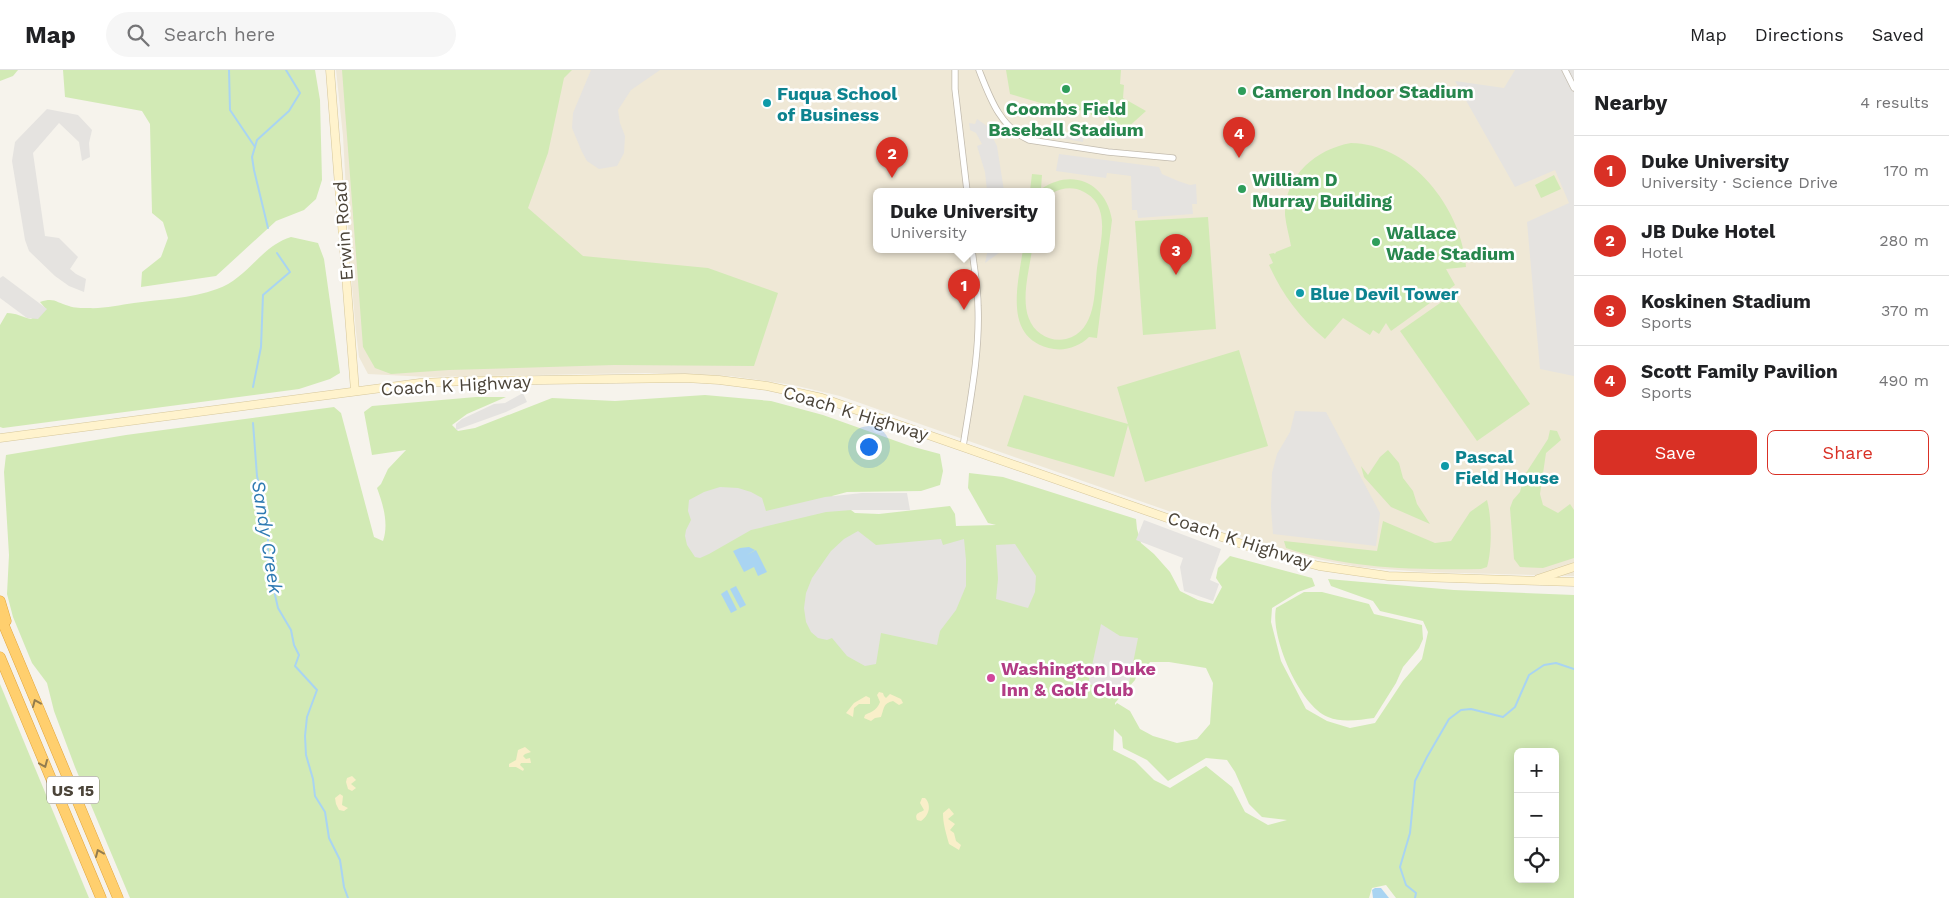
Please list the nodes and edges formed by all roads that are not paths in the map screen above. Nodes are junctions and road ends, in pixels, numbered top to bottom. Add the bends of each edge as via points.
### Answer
1 (330, 70) edge
2 (956, 70) edge
3 (979, 70) edge
4 (1565, 70) edge
5 (1574, 88) edge
6 (1173, 158) dead end
7 (967, 188) edge
8 (972, 253) edge
9 (355, 391) junction
10 (0, 438) edge
11 (962, 446) junction
12 (1574, 568) edge
13 (1531, 581) junction
14 (1574, 582) edge
15 (0, 601) edge
16 (0, 616) edge
17 (0, 657) edge
18 (27, 682) junction
19 (101, 898) edge
20 (118, 898) edge

1 - 9 main road, Erwin Road
2 - 7 street via 955,89
3 - 6 street via 1003,121 1029,140
4 - 5 street
8 - 11 street via 978,332
9 - 10 main road, Coach K Highway
9 - 11 main road, Coach K Highway via 467,381 719,380 822,398
11 - 13 main road, Coach K Highway via 1262,551 1307,563 1388,576
12 - 13 main road
13 - 14 main road, Coach K Highway
15 - 18 highway
16 - 18 highway, US 15
17 -> 19 highway, US 15
20 -> 18 highway, US 15

